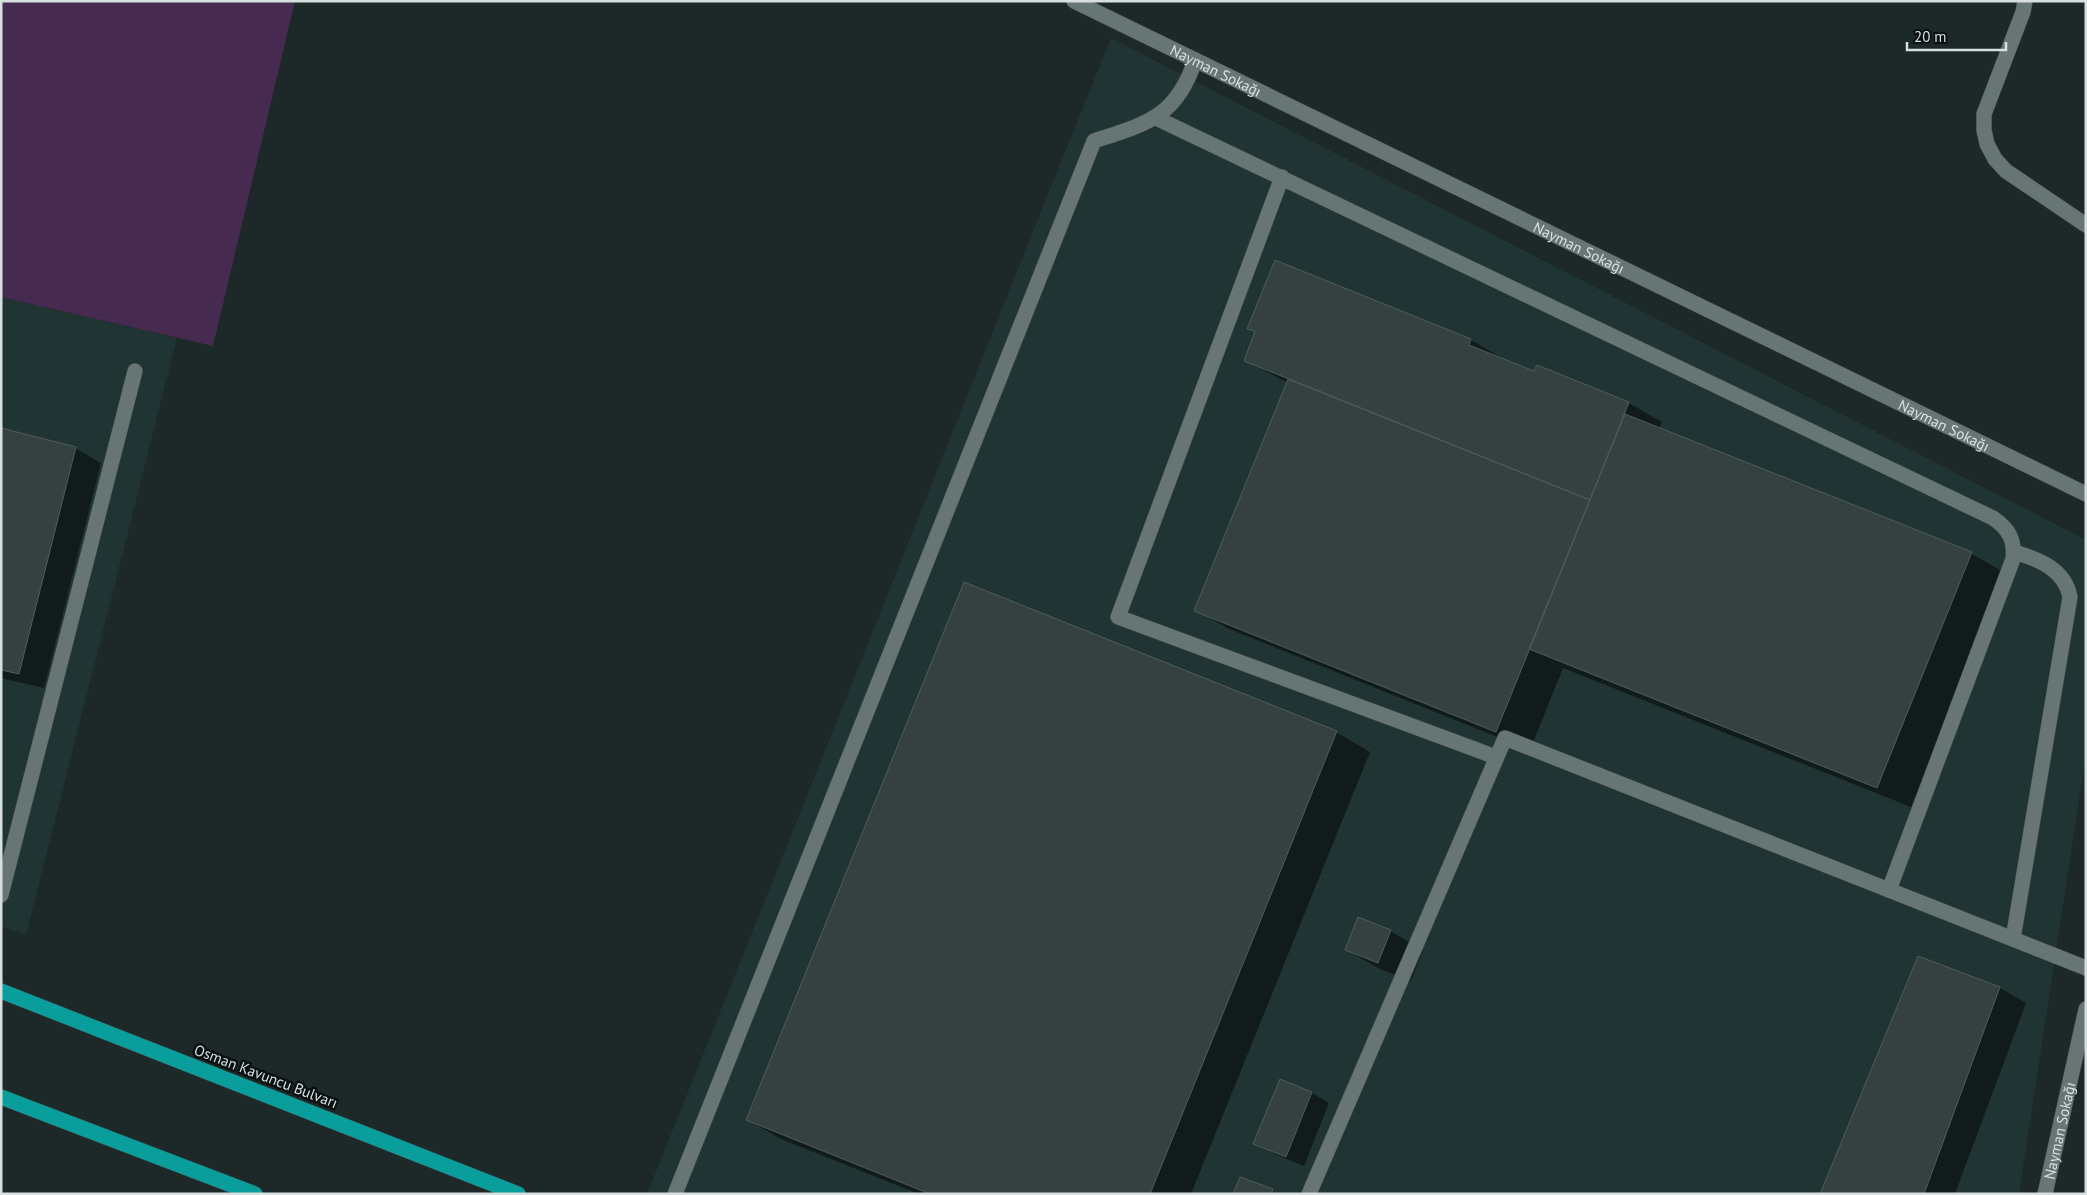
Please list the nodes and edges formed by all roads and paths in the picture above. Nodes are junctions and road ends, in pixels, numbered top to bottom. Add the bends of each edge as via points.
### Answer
1 (1074, 1) edge
2 (2024, 1) edge
3 (1103, 8) edge
4 (1195, 60) junction
5 (1156, 118) junction
6 (1282, 177) junction
7 (2086, 225) edge
8 (135, 371) dead end
9 (2086, 494) edge
10 (2014, 552) junction
11 (1496, 757) junction
12 (1890, 890) junction
13 (1, 895) edge
14 (2013, 939) junction
15 (2086, 968) edge
16 (1, 991) edge
17 (2086, 1009) edge
18 (1, 1097) edge
19 (255, 1194) edge
20 (518, 1194) edge
21 (675, 1194) edge
22 (1309, 1194) edge
23 (2044, 1194) edge

1 - 3 street, Nayman Sokağı
2 - 7 street via 2023,12 1984,114 1987,144 2006,170
3 - 4 street, Nayman Sokağı
4 - 5 street via 1181,93
4 - 9 street, Nayman Sokağı
5 - 6 street
5 - 21 street via 1094,141
6 - 10 street via 1993,518 2011,535
6 - 11 street via 1118,617
8 - 13 street
10 - 12 street
10 - 14 street via 2054,570 2068,587 2070,597
11 - 12 street via 1505,738
11 - 22 street
12 - 14 street
14 - 15 street
16 - 20 highway, Osman Kavuncu Bulvarı
17 - 23 street, Nayman Sokağı
18 - 19 highway

